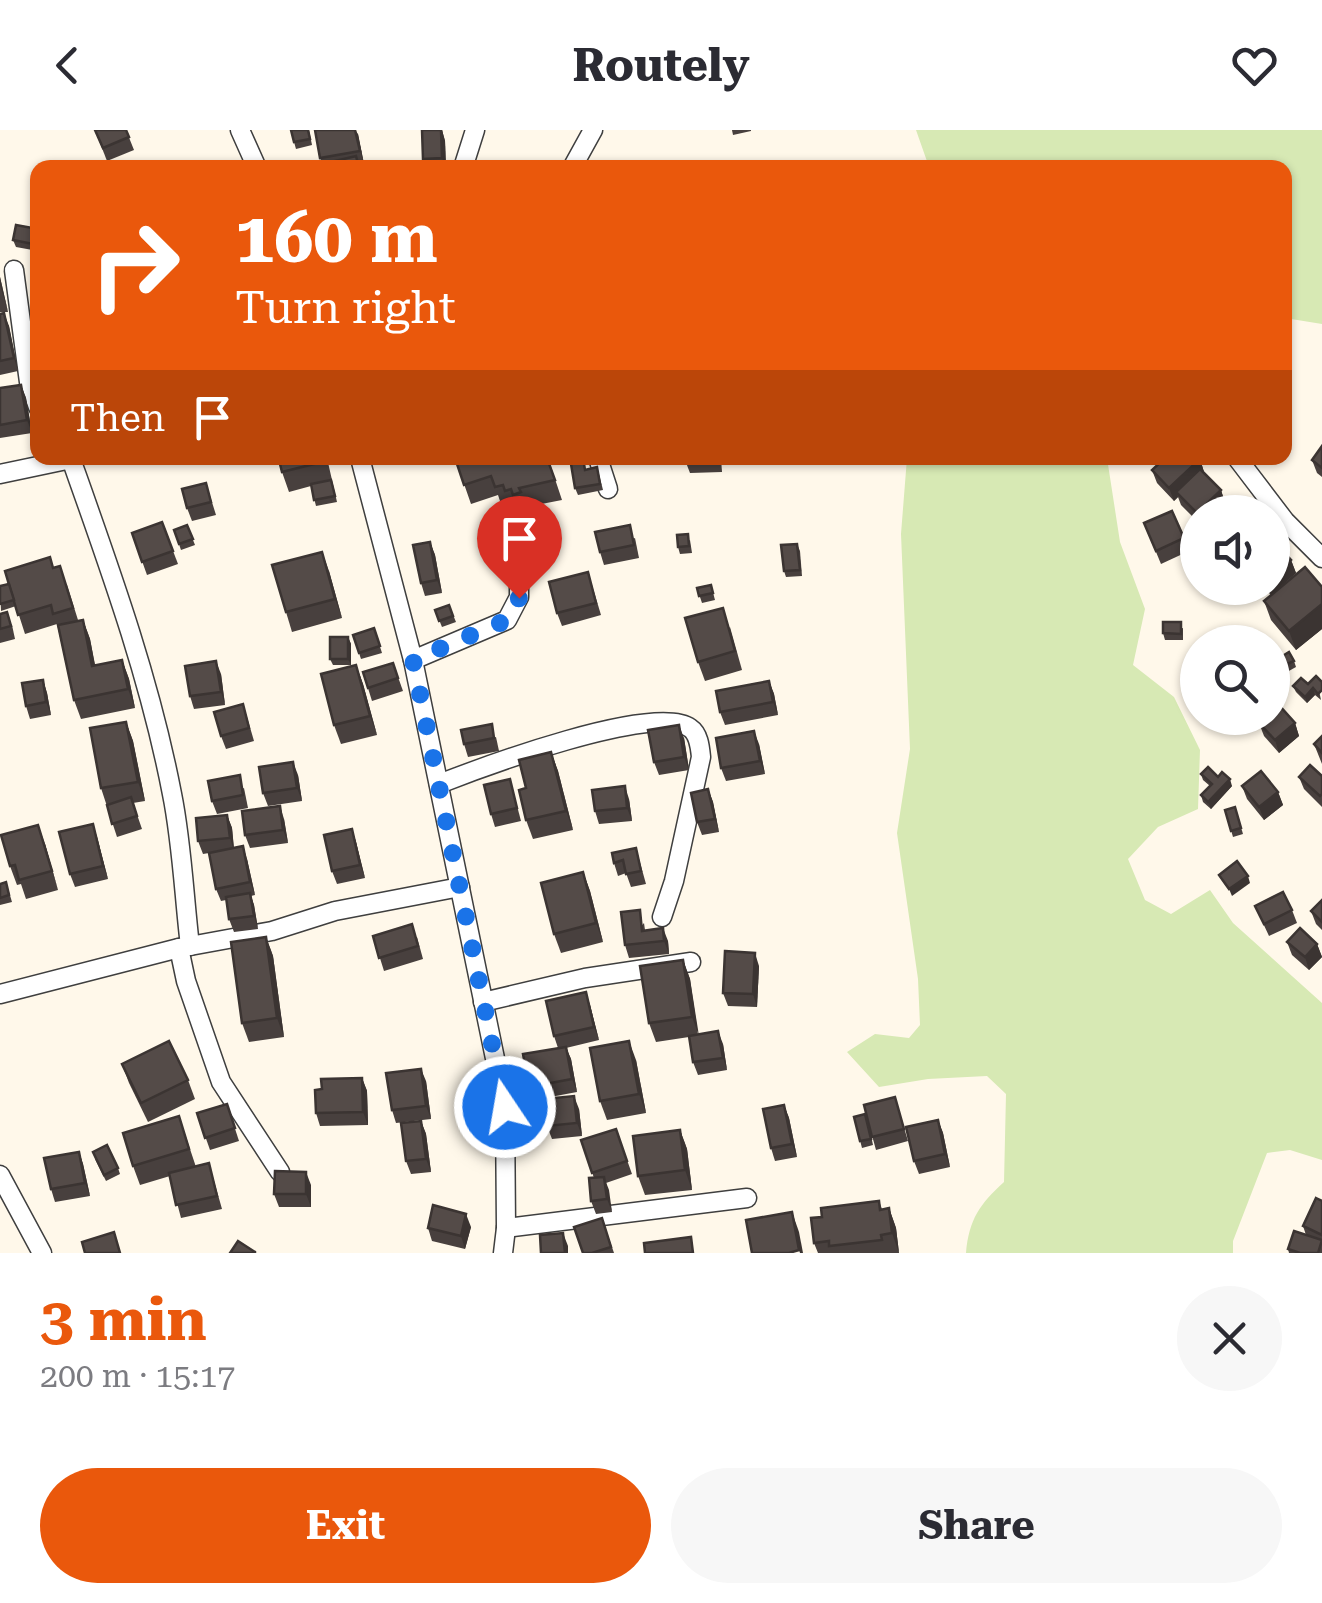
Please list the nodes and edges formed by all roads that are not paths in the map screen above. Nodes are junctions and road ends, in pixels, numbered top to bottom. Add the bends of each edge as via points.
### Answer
1 (240, 130) edge
2 (475, 130) edge
3 (592, 130) edge
4 (253, 160) edge
5 (466, 160) edge
6 (576, 160) edge
7 (14, 270) dead end
8 (30, 385) edge
9 (39, 465) edge
10 (67, 465) edge
11 (364, 465) edge
12 (600, 465) edge
13 (1242, 465) edge
14 (0, 474) edge
15 (608, 489) dead end
16 (519, 554) dead end
17 (1322, 558) edge
18 (413, 660) junction
19 (440, 784) junction
20 (460, 887) junction
21 (662, 917) dead end
22 (184, 947) junction
23 (692, 962) dead end
24 (0, 994) edge
25 (483, 1002) junction
26 (280, 1172) edge
27 (0, 1175) edge
28 (747, 1198) dead end
29 (506, 1228) junction
30 (42, 1253) edge
31 (503, 1253) edge

1 - 4 street
2 - 5 street
3 - 6 street
7 - 8 street
9 - 14 street
10 - 22 street via 121,600 156,720 173,798
11 - 18 street
12 - 15 street
13 - 17 street
16 - 18 street via 519,598 507,620
18 - 19 street
19 - 20 street
19 - 21 street via 577,738 635,726 677,723 692,729 702,756
20 - 22 street
20 - 25 street
22 - 24 street
22 - 26 street via 186,980 221,1082
23 - 25 street
25 - 29 street via 505,1107
27 - 30 street
28 - 29 street
29 - 31 street

